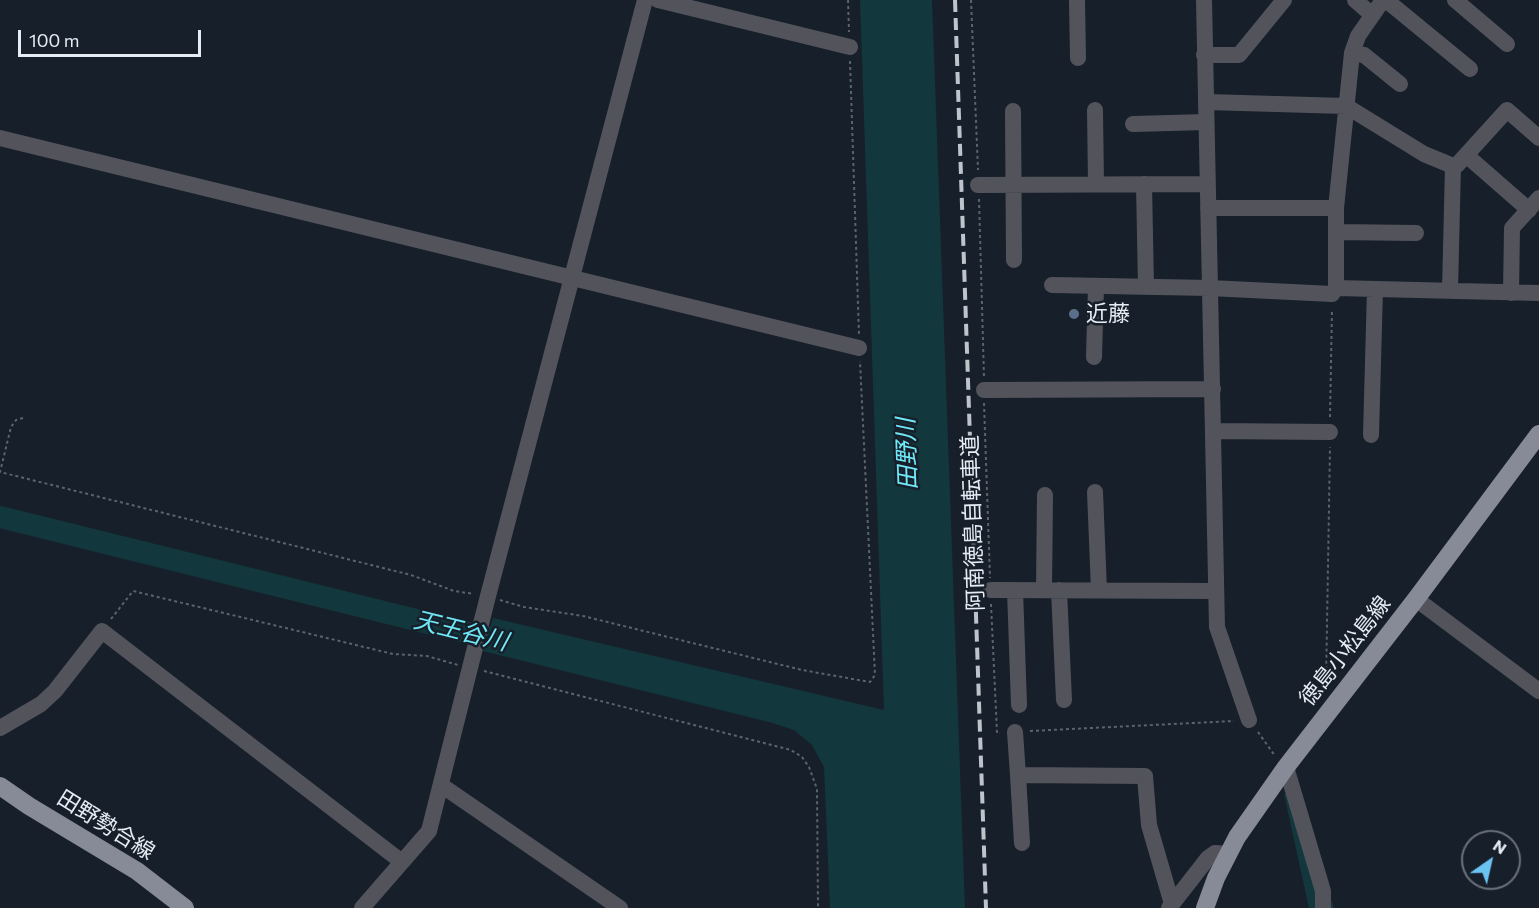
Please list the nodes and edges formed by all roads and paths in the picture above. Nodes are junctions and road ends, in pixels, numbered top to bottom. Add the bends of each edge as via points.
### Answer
1 (645, 0) edge
2 (658, 0) edge
3 (848, 0) edge
4 (971, 0) edge
5 (1077, 0) edge
6 (1204, 0) edge
7 (1284, 0) edge
8 (1355, 0) edge
9 (1385, 0) edge
10 (1455, 0) edge
11 (1371, 14) junction
12 (1507, 44) dead end
13 (850, 47) junction
14 (1352, 53) junction
15 (1204, 55) junction
16 (1078, 58) dead end
17 (1470, 69) dead end
18 (1400, 84) dead end
19 (1206, 102) junction
20 (1346, 106) junction
21 (1095, 110) dead end
22 (1013, 111) dead end
23 (1206, 122) junction
24 (1133, 124) dead end
25 (0, 138) edge
26 (1539, 138) edge
27 (1466, 155) junction
28 (1453, 166) junction
29 (1096, 184) junction
30 (1144, 184) junction
31 (1207, 184) junction
32 (978, 185) junction
33 (1014, 185) junction
34 (1534, 204) edge
35 (1208, 208) junction
36 (1336, 208) junction
37 (1336, 232) junction
38 (1416, 233) dead end
39 (1014, 260) dead end
40 (572, 279) junction
41 (1052, 285) dead end
42 (1096, 286) junction
43 (1146, 287) junction
44 (1209, 288) junction
45 (1376, 289) junction
46 (1450, 290) junction
47 (1334, 291) junction
48 (1511, 293) junction
49 (1539, 293) edge
50 (859, 348) junction
51 (1095, 357) dead end
52 (1213, 389) junction
53 (984, 390) junction
54 (23, 418) dead end
55 (1214, 431) junction
56 (1330, 432) junction
57 (1371, 435) dead end
58 (1537, 441) edge
59 (1095, 492) dead end
60 (1045, 495) dead end
61 (991, 590) junction
62 (1015, 590) junction
63 (1051, 590) junction
64 (1099, 590) junction
65 (1215, 591) junction
66 (487, 599) junction
67 (1416, 599) junction
68 (102, 631) junction
69 (471, 664) junction
70 (1539, 691) edge
71 (1338, 699) junction
72 (1064, 700) dead end
73 (1019, 705) dead end
74 (1249, 720) junction
75 (0, 728) edge
76 (1015, 732) junction
77 (1286, 767) junction
78 (1018, 775) junction
79 (441, 785) junction
80 (0, 786) edge
81 (1022, 843) dead end
82 (1228, 854) junction
83 (402, 861) junction
84 (1170, 906) edge
85 (185, 908) edge
86 (362, 908) edge
87 (620, 908) edge
88 (818, 908) edge
89 (1205, 908) edge
90 (1323, 908) edge

1 - 40 street
2 - 13 street
3 - 13 path
4 - 32 path, 阿南徳島自転車道
5 - 16 street
6 - 15 street
7 - 15 street via 1239,55
8 - 11 street
9 - 11 street
9 - 17 street
10 - 12 street
11 - 14 street
13 - 50 path
14 - 18 street via 1364,55
14 - 20 street
15 - 19 street
19 - 20 street
19 - 23 street
20 - 28 street via 1424,154
20 - 36 street
21 - 29 street
22 - 33 street
23 - 24 street
23 - 31 street
25 - 40 street
26 - 27 street via 1507,110
27 - 28 street
27 - 34 street
28 - 46 street
29 - 30 street
29 - 33 street
30 - 31 street
30 - 43 street
31 - 35 street
32 - 33 street
32 - 53 path, 阿南徳島自転車道
33 - 39 street
34 - 48 street via 1512,228
35 - 36 street
35 - 44 street
36 - 37 street
37 - 38 street
37 - 47 street
40 - 50 street
40 - 66 street
41 - 42 street
42 - 43 street
42 - 51 street
43 - 44 street
44 - 47 street
44 - 52 street
45 - 46 street
45 - 47 street
45 - 57 street
46 - 48 street
47 - 56 path
48 - 49 street
50 - 66 path via 874,675 870,682 802,670 583,616
52 - 53 street
52 - 55 street
53 - 61 path, 阿南徳島自転車道
54 - 66 path via 11,427 0,472 411,575
55 - 56 street
55 - 65 street
56 - 71 path via 1326,684
58 - 67 main road, 徳島小松島線
59 - 64 street
60 - 63 street
61 - 62 street
61 - 76 path, 阿南徳島自転車道 via 997,733
62 - 63 street
62 - 73 street
63 - 64 street
63 - 72 street
64 - 65 street
65 - 74 street via 1217,627
66 - 69 street
67 - 70 street
67 - 71 main road, 徳島小松島線
68 - 69 path via 133,591 393,654
68 - 75 street via 55,691
68 - 83 street
69 - 79 street
69 - 88 path via 791,750 802,757 817,789
71 - 77 main road, 徳島小松島線
74 - 76 path
74 - 77 path
76 - 78 street
77 - 82 main road, 徳島小松島線
77 - 90 street via 1323,891
78 - 81 street
78 - 84 street via 1145,776 1149,825
79 - 83 street via 429,831
79 - 87 street
80 - 85 main road, 田野勢合線 via 137,871
82 - 84 street via 1215,853 1208,858
82 - 89 main road, 徳島小松島線
83 - 86 street

